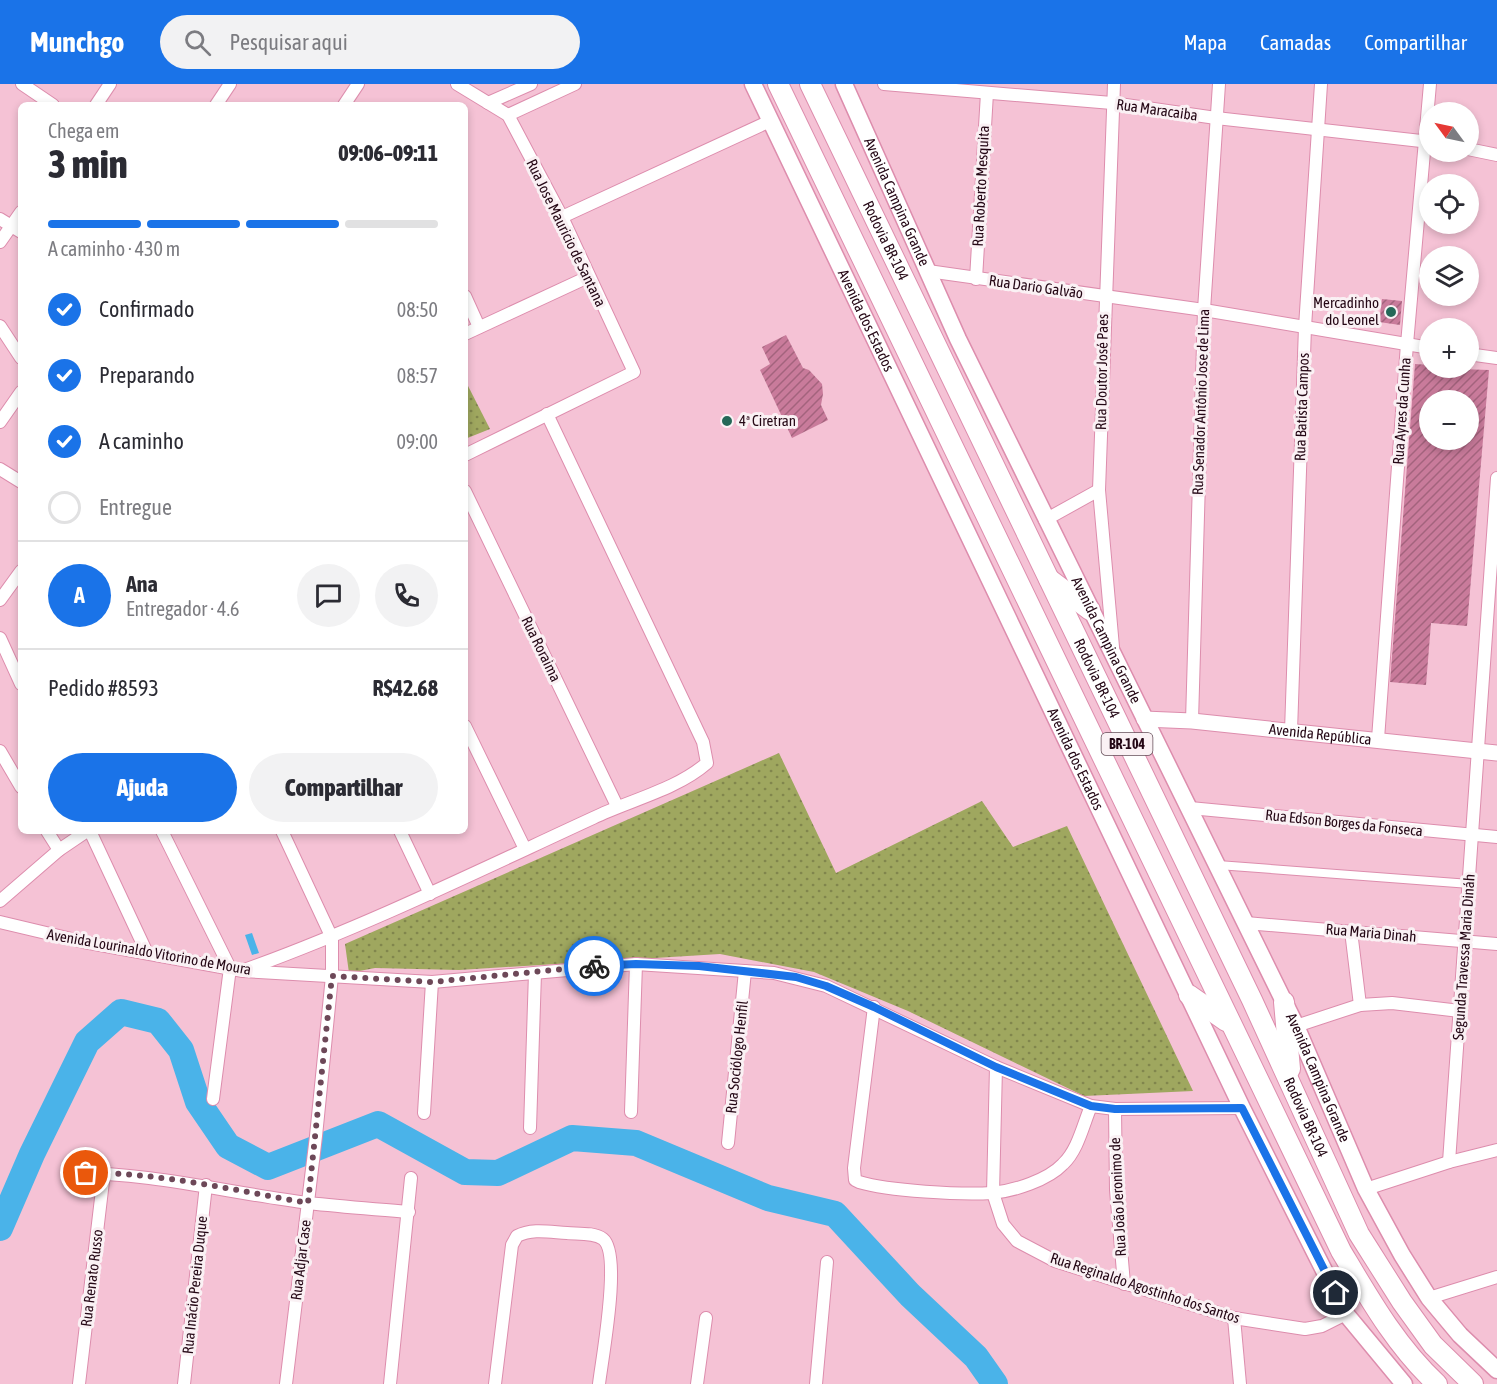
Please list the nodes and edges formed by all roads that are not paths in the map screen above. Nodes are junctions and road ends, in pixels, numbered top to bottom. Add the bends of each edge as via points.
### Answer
1 (22, 84) edge
2 (110, 84) edge
3 (230, 84) edge
4 (358, 84) edge
5 (457, 84) edge
6 (531, 84) edge
7 (575, 84) edge
8 (753, 84) edge
9 (778, 84) edge
10 (810, 84) edge
11 (844, 84) edge
12 (884, 84) edge
13 (1114, 84) edge
14 (1219, 84) edge
15 (1321, 84) edge
16 (1430, 84) edge
17 (987, 93) junction
18 (49, 102) edge
19 (98, 102) edge
20 (218, 102) edge
21 (346, 102) edge
22 (1429, 102) edge
23 (488, 103) junction
24 (1112, 103) junction
25 (508, 115) junction
26 (1216, 118) junction
27 (770, 121) junction
28 (1318, 129) junction
29 (1419, 140) edge
30 (1479, 152) edge
31 (1497, 155) edge
32 (1426, 162) edge
33 (562, 217) junction
34 (11, 226) edge
35 (0, 242) edge
36 (928, 271) junction
37 (588, 277) junction
38 (976, 279) junction
39 (1104, 297) junction
40 (468, 303) edge
41 (1204, 310) junction
42 (0, 326) edge
43 (479, 327) junction
44 (1305, 327) junction
45 (468, 332) edge
46 (1407, 344) junction
47 (1419, 346) edge
48 (18, 353) edge
49 (1479, 356) edge
50 (1497, 358) edge
51 (18, 396) edge
52 (547, 414) junction
53 (0, 422) edge
54 (468, 454) edge
55 (0, 469) edge
56 (1497, 478) edge
57 (18, 480) edge
58 (1099, 490) junction
59 (468, 497) edge
60 (1045, 520) junction
61 (18, 575) edge
62 (1045, 576) junction
63 (1492, 591) edge
64 (0, 600) edge
65 (1090, 610) junction
66 (0, 638) edge
67 (1114, 660) junction
68 (17, 664) edge
69 (1144, 720) junction
70 (1192, 721) junction
71 (1291, 731) junction
72 (468, 732) edge
73 (1378, 739) junction
74 (0, 751) edge
75 (1479, 752) junction
76 (1497, 753) edge
77 (18, 782) edge
78 (617, 806) junction
79 (1190, 808) junction
80 (49, 834) edge
81 (83, 834) edge
82 (89, 834) edge
83 (163, 834) edge
84 (283, 834) edge
85 (401, 834) edge
86 (1473, 836) junction
87 (1497, 837) edge
88 (525, 849) junction
89 (59, 850) junction
90 (1218, 865) junction
91 (1470, 884) junction
92 (430, 894) junction
93 (0, 900) edge
94 (0, 922) edge
95 (1246, 923) junction
96 (1351, 931) junction
97 (332, 938) junction
98 (1465, 942) junction
99 (1497, 945) edge
100 (147, 953) junction
101 (636, 964) junction
102 (230, 968) junction
103 (243, 971) junction
104 (745, 971) junction
105 (535, 973) junction
106 (332, 976) junction
107 (432, 982) junction
108 (1189, 995) junction
109 (1284, 1002) junction
110 (1360, 1005) junction
111 (874, 1007) junction
112 (1460, 1011) junction
113 (1229, 1022) junction
114 (1296, 1026) junction
115 (996, 1067) junction
116 (1291, 1083) junction
117 (213, 1099) dead end
118 (1091, 1106) junction
119 (1242, 1108) junction
120 (1115, 1109) junction
121 (632, 1112) dead end
122 (424, 1113) dead end
123 (530, 1128) dead end
124 (728, 1143) dead end
125 (1497, 1150) edge
126 (1449, 1162) junction
127 (69, 1173) dead end
128 (104, 1173) junction
129 (411, 1178) dead end
130 (206, 1185) junction
131 (1366, 1189) junction
132 (993, 1193) junction
133 (308, 1203) junction
134 (410, 1212) junction
135 (827, 1262) dead end
136 (1497, 1277) edge
137 (1124, 1284) junction
138 (1429, 1298) junction
139 (1346, 1314) junction
140 (706, 1318) dead end
141 (1234, 1318) junction
142 (1497, 1370) edge
143 (79, 1384) edge
144 (184, 1384) edge
145 (286, 1384) edge
146 (390, 1384) edge
147 (495, 1384) edge
148 (599, 1384) edge
149 (697, 1384) edge
150 (816, 1384) edge
151 (1240, 1384) edge
152 (1404, 1384) edge
153 (1437, 1384) edge
154 (1473, 1384) edge

1 - 18 street
2 - 19 street
3 - 20 street
4 - 21 street
5 - 23 street
6 - 23 street
7 - 25 street
8 - 27 main road, Avenida dos Estados
9 - 113 highway, Rodovia BR-104 / BR-104
10 - 62 highway, Rodovia BR-104 / BR-104
11 - 36 main road, Avenida Campina Grande
12 - 17 street, Rua Maracaiba
13 - 24 street, Rua Doutor José Paes
14 - 26 street, Rua Senador Antônio Jose de Lima
15 - 28 street, Rua Batista Campos
16 - 22 street, Rua Ayres da Cunha
17 - 24 street, Rua Maracaiba
17 - 38 street, Rua Roberto Mesquita
23 - 25 street
24 - 26 street, Rua Maracaiba
24 - 39 street, Rua Doutor José Paes
25 - 33 street, Rua Jose Mauricio de Santana
26 - 28 street, Rua Maracaiba
26 - 41 street, Rua Senador Antônio Jose de Lima
27 - 33 street
27 - 108 main road, Avenida dos Estados
28 - 29 street, Rua Maracaiba
28 - 44 street, Rua Batista Campos
30 - 31 street
32 - 46 street, Rua Ayres da Cunha
33 - 37 street, Rua Jose Mauricio de Santana
34 - 35 street
36 - 38 street, Rua Dario Galvão
36 - 60 main road, Avenida Campina Grande
37 - 43 street
37 - 52 street, Rua Jose Mauricio de Santana via 634,372
38 - 39 street, Rua Dario Galvão
39 - 41 street, Rua Dario Galvão
39 - 58 street, Rua Doutor José Paes
40 - 43 street
41 - 44 street, Rua Dario Galvão
41 - 70 street, Rua Senador Antônio Jose de Lima
42 - 48 street
43 - 45 street
44 - 46 street, Rua Dario Galvão
44 - 71 street, Rua Batista Campos
46 - 47 street, Rua Dario Galvão
46 - 73 street, Rua Ayres da Cunha
49 - 50 street
51 - 53 street
52 - 54 street
52 - 78 street via 703,742 707,763 692,776
55 - 57 street
56 - 63 street, Segunda Travessa Maria Dináh
58 - 60 street
58 - 67 street, Rua Doutor José Paes
59 - 78 street, Rua Roraima
60 - 65 main road, Avenida Campina Grande
61 - 64 street
62 - 65 highway
62 - 116 highway, Rodovia BR-104 / BR-104
63 - 75 street, Segunda Travessa Maria Dináh
65 - 67 main road, Avenida Campina Grande
66 - 68 street
67 - 69 main road, Avenida Campina Grande
69 - 70 street, Avenida República
69 - 79 main road, Avenida Campina Grande
70 - 71 street, Avenida República
71 - 73 street, Avenida República
72 - 88 street
73 - 75 street, Avenida República
74 - 77 street
75 - 76 street, Avenida República
75 - 86 street, Segunda Travessa Maria Dináh
78 - 88 street
79 - 86 street, Rua Edson Borges da Fonseca
79 - 90 main road, Avenida Campina Grande
80 - 89 street
81 - 89 street
82 - 100 street
83 - 102 street
84 - 97 street
85 - 92 street
86 - 87 street, Rua Edson Borges da Fonseca
86 - 91 street, Segunda Travessa Maria Dináh
88 - 92 street
89 - 93 street
90 - 91 street
90 - 95 main road, Avenida Campina Grande
91 - 98 street, Segunda Travessa Maria Dináh
92 - 97 street
94 - 100 street, Avenida Lourinaldo Vitorino de Moura
95 - 96 street, Rua Maria Dinah
95 - 109 main road, Avenida Campina Grande
96 - 98 street, Rua Maria Dinah
96 - 110 street
97 - 103 street
97 - 106 street, Rua Adjar Case
98 - 99 street, Rua Maria Dinah
98 - 112 street, Segunda Travessa Maria Dináh
100 - 102 street, Avenida Lourinaldo Vitorino de Moura
101 - 104 street, Avenida Lourinaldo Vitorino de Moura
101 - 105 street, Avenida Lourinaldo Vitorino de Moura
101 - 121 street
102 - 103 street, Avenida Lourinaldo Vitorino de Moura
102 - 117 street
103 - 106 street, Avenida Lourinaldo Vitorino de Moura
104 - 111 street, Avenida Lourinaldo Vitorino de Moura via 796,977
104 - 124 street, Rua Sociólogo Henfil
105 - 107 street, Avenida Lourinaldo Vitorino de Moura
105 - 123 street
106 - 107 street, Avenida Lourinaldo Vitorino de Moura
106 - 133 street, Rua Adjar Case
107 - 122 street
108 - 113 highway
108 - 119 main road, Avenida dos Estados
109 - 114 main road, Avenida Campina Grande
109 - 116 highway
110 - 112 street via 1392,1003
110 - 114 street
111 - 115 street, Avenida Lourinaldo Vitorino de Moura
111 - 132 street via 855,1180 949,1192
112 - 126 street, Segunda Travessa Maria Dináh
113 - 153 highway, Rodovia BR-104 / BR-104 via 1341,1251 1384,1323
114 - 131 main road, Avenida Campina Grande
115 - 118 street, Avenida Lourinaldo Vitorino de Moura
115 - 132 street, Rua Reginaldo Agostinho dos Santos
116 - 154 highway, Rodovia BR-104 / BR-104 via 1359,1234 1433,1345
118 - 120 street, Avenida Lourinaldo Vitorino de Moura
118 - 132 street via 1065,1163 1051,1174
119 - 120 street, Avenida Lourinaldo Vitorino de Moura
119 - 139 main road, Avenida dos Estados
120 - 137 street, Rua João Jeronimo de via 1116,1190
125 - 126 street
126 - 131 street
127 - 128 street
128 - 130 street
128 - 143 street, Rua Renato Russo
129 - 134 street
130 - 133 street
130 - 144 street, Rua Inácio Pereira Duque
131 - 138 main road, Avenida Campina Grande
132 - 137 street, Rua Reginaldo Agostinho dos Santos via 1003,1224 1017,1241 1055,1261
133 - 134 street
133 - 145 street, Rua Adjar Case
134 - 146 street
135 - 150 street
136 - 138 street
137 - 141 street, Rua Reginaldo Agostinho dos Santos
138 - 142 main road, Avenida Campina Grande
139 - 141 street, Rua Reginaldo Agostinho dos Santos via 1322,1326 1305,1329
139 - 152 main road, Avenida dos Estados
140 - 149 street
141 - 151 street
147 - 148 street via 510,1257 517,1236 535,1231 594,1235 609,1247 613,1276

